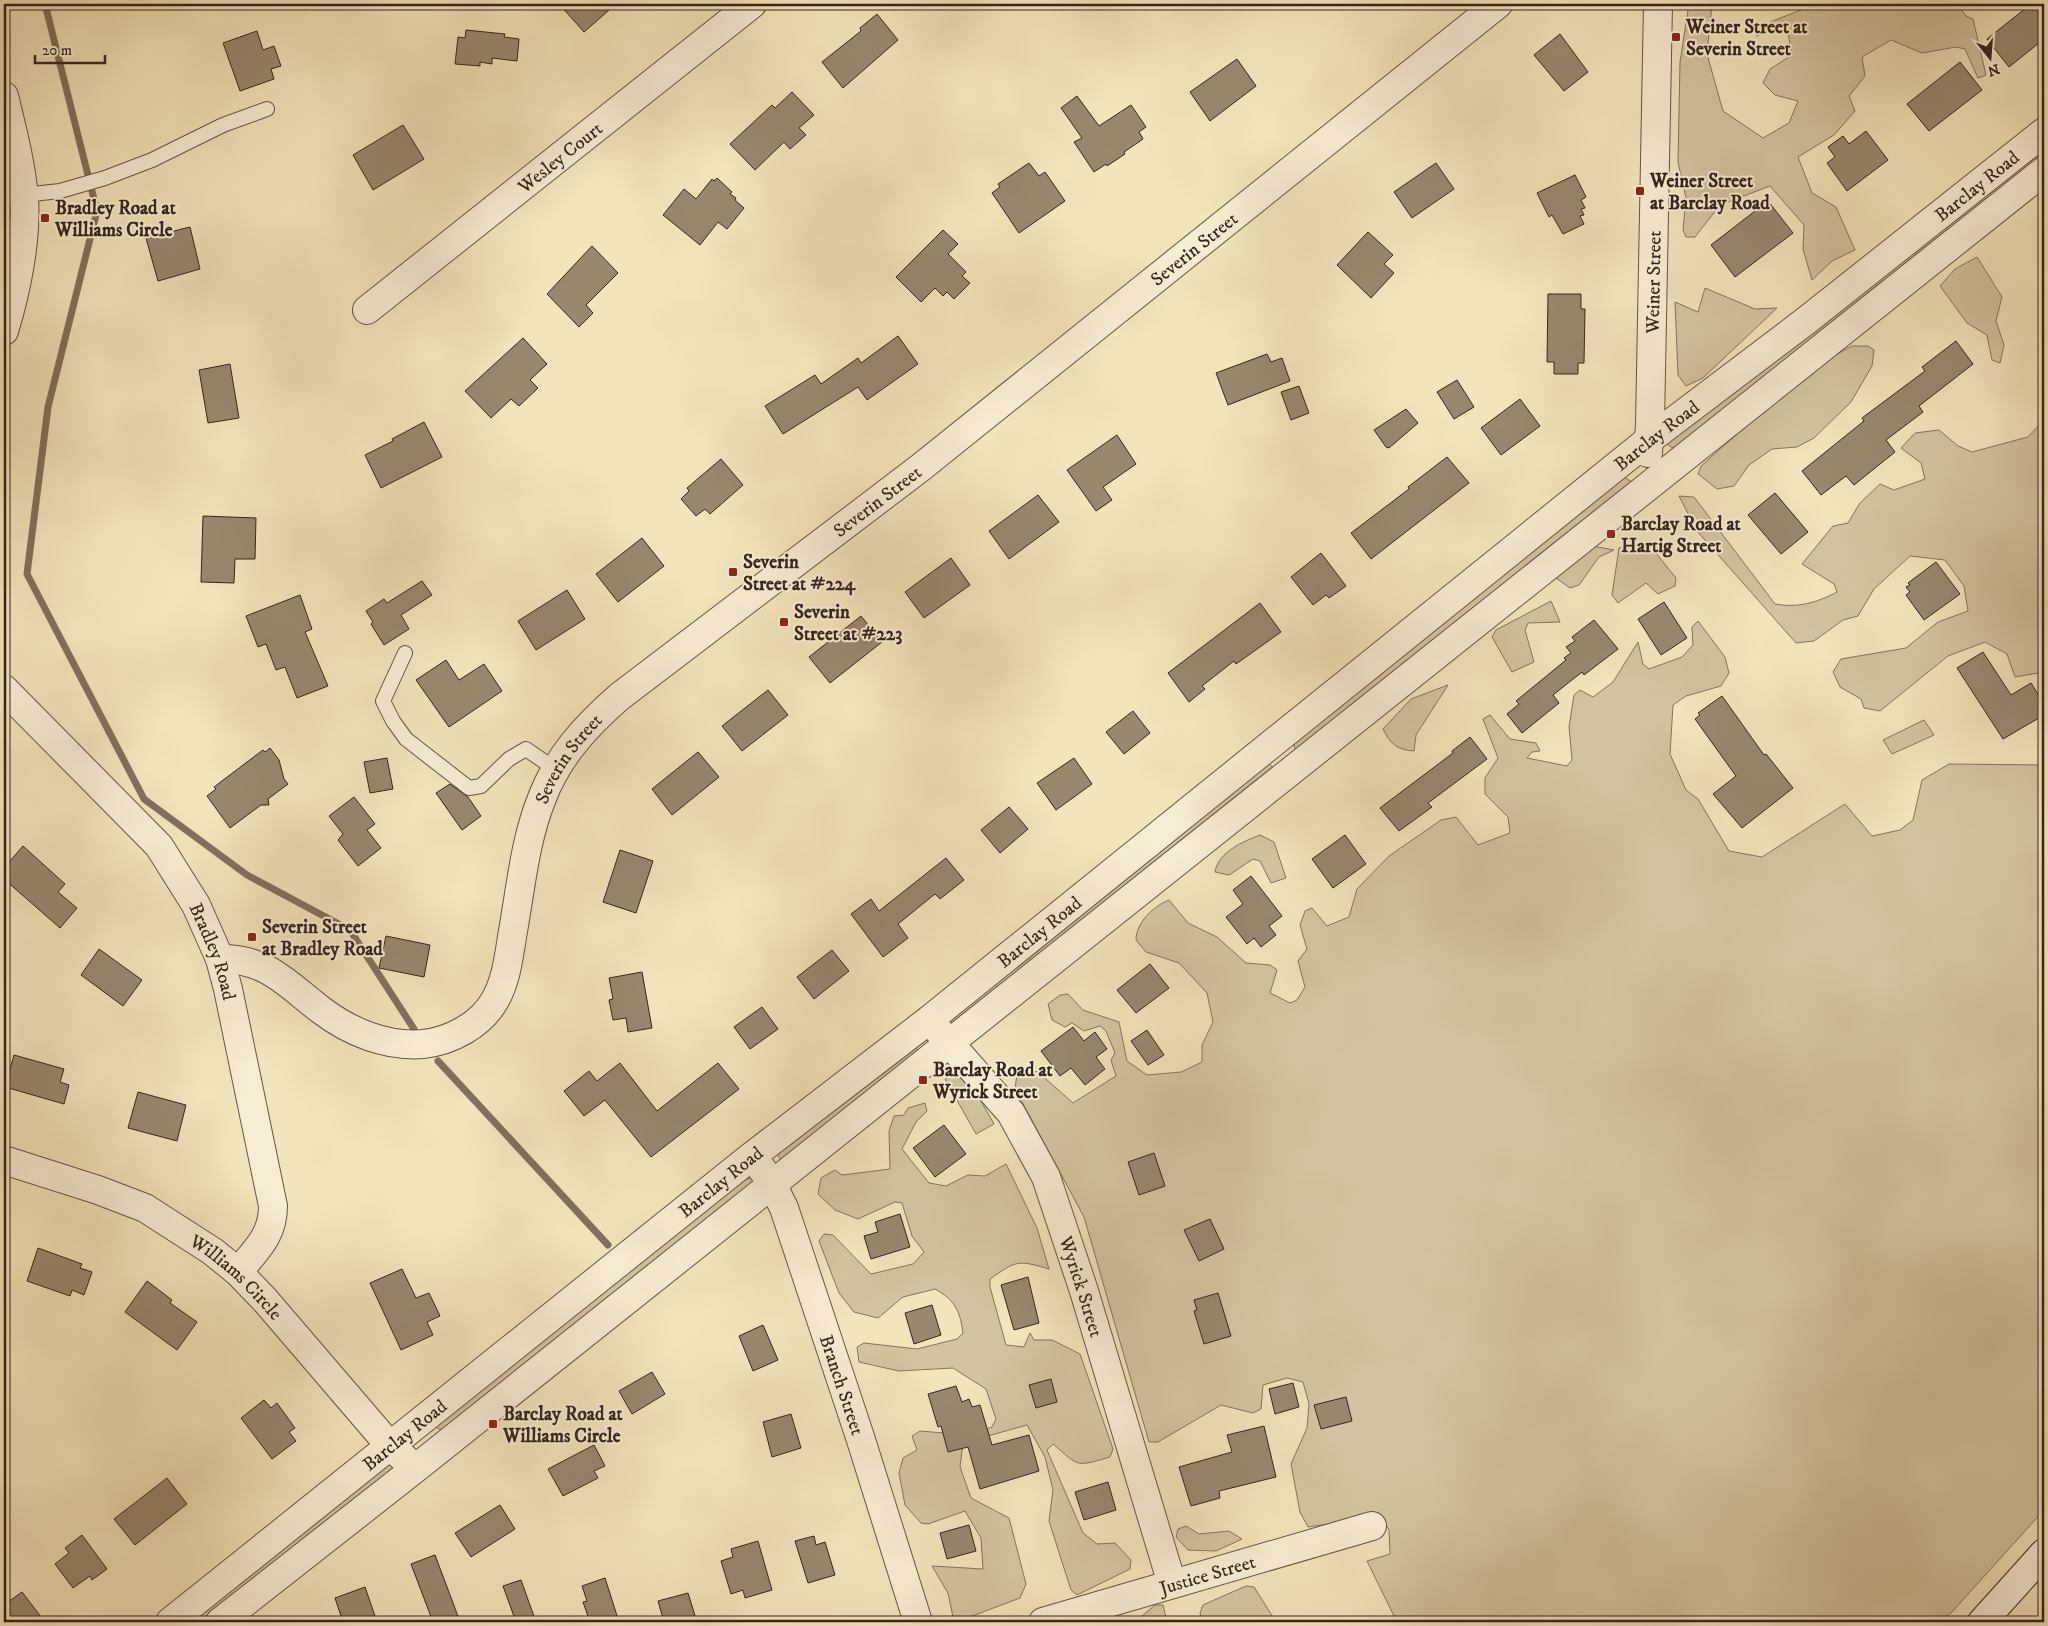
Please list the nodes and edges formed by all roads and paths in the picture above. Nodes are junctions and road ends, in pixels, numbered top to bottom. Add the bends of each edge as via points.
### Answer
1 (752, 4) edge
2 (1498, 4) edge
3 (1658, 4) edge
4 (4, 96) edge
5 (267, 109) dead end
6 (2044, 132) edge
7 (2044, 171) edge
8 (23, 195) junction
9 (367, 310) dead end
10 (4, 331) edge
11 (1650, 439) junction
12 (1643, 492) junction
13 (405, 653) dead end
14 (4, 689) edge
15 (1273, 743) junction
16 (555, 769) junction
17 (1294, 769) junction
18 (220, 959) junction
19 (930, 1020) junction
20 (949, 1043) junction
21 (752, 1156) junction
22 (4, 1160) edge
23 (772, 1184) junction
24 (238, 1272) junction
25 (391, 1447) junction
26 (416, 1468) junction
27 (1372, 1526) dead end
28 (2044, 1552) edge
29 (1172, 1584) junction
30 (170, 1622) edge
31 (220, 1622) edge
32 (918, 1622) edge
33 (1043, 1622) edge
34 (1982, 1622) edge

1 - 9 street, Wesley Court
2 - 16 street, Severin Street via 920,468 619,697 592,720
3 - 11 street, Weiner Street
4 - 8 street
5 - 8 lane via 223,125 152,160 105,178 60,191
6 - 11 street, Barclay Road
7 - 12 street, Barclay Road
8 - 10 street via 21,251 13,301
11 - 12 street, Weiner Street
11 - 15 street, Barclay Road
12 - 17 street, Barclay Road
13 - 16 lane via 383,701 386,708 406,739 469,788 481,786 509,759 526,748
14 - 18 street, Bradley Road via 159,846 196,905
15 - 17 street
15 - 19 street, Barclay Road
16 - 18 street, Severin Street via 530,836 501,989 487,1011 457,1034 423,1044 375,1038 322,1011 267,968 242,960
17 - 20 street, Barclay Road
18 - 24 street, Bradley Road via 273,1206 267,1236
19 - 20 street, Wyrick Street
19 - 21 street, Barclay Road
20 - 23 street, Barclay Road
20 - 29 street, Wyrick Street via 1011,1113 1046,1177 1084,1291
21 - 23 street, Branch Street
21 - 25 street, Barclay Road
22 - 24 street, Williams Circle via 145,1208 212,1251
23 - 26 street, Barclay Road
23 - 32 street, Branch Street via 784,1208
24 - 25 street, Williams Circle
25 - 26 street, Williams Circle
25 - 30 street, Barclay Road
26 - 31 street, Barclay Road
27 - 29 street, Justice Street
28 - 34 street
29 - 33 street, Justice Street

